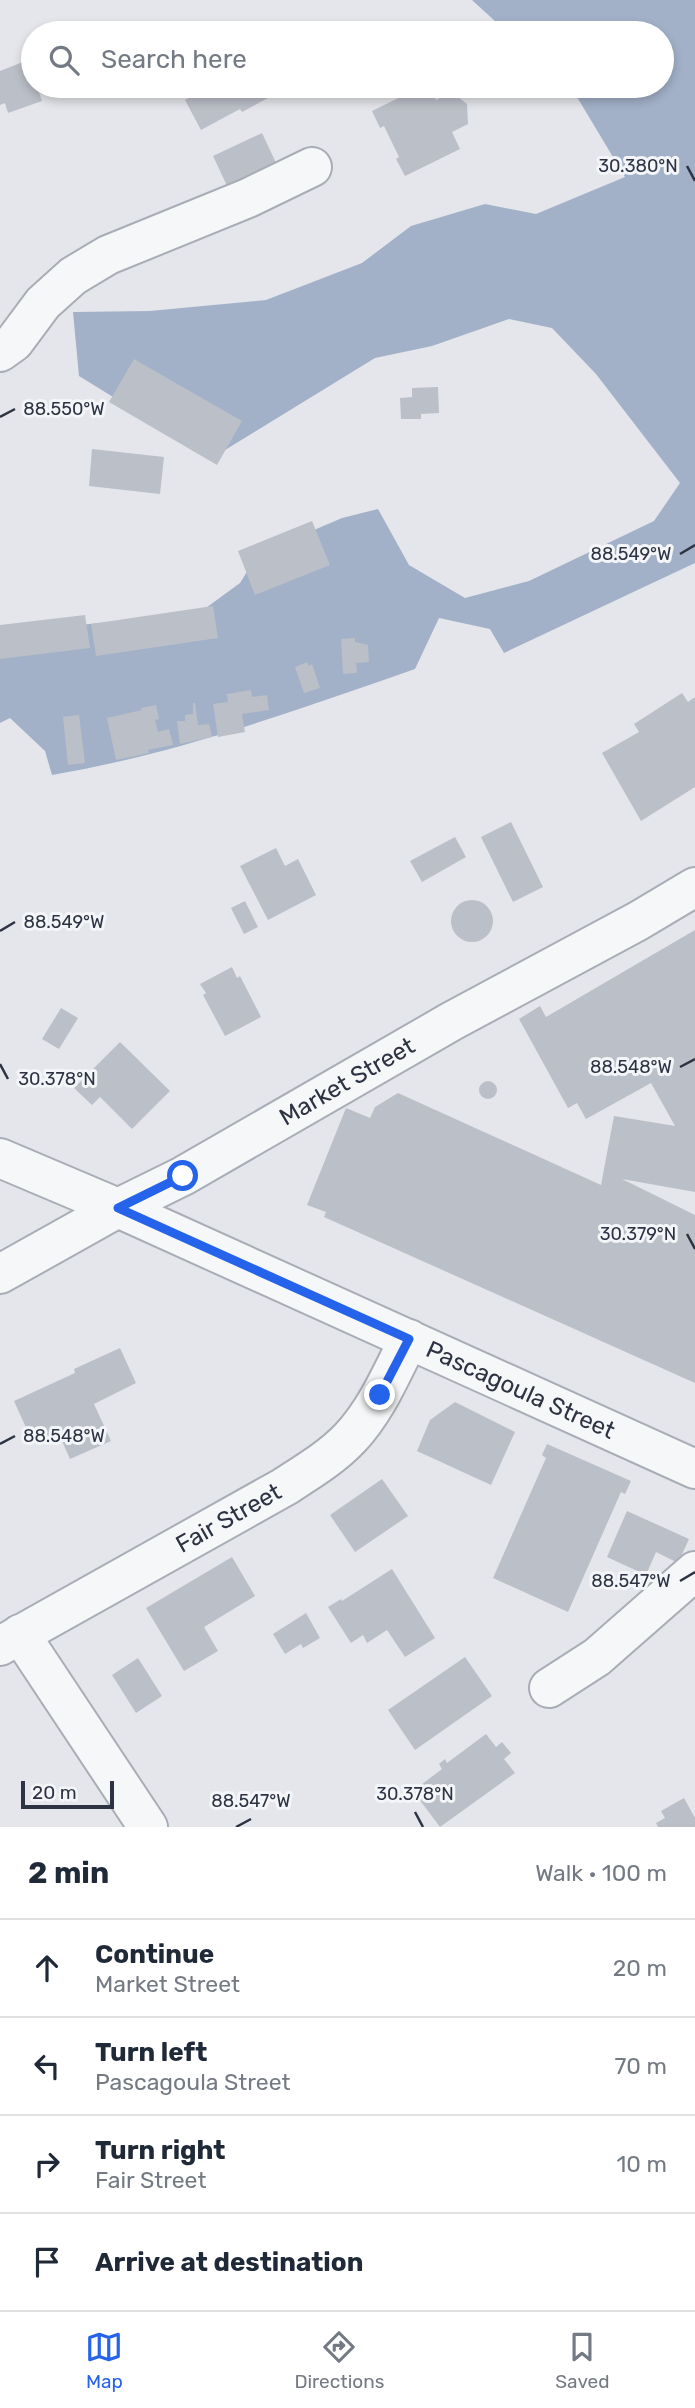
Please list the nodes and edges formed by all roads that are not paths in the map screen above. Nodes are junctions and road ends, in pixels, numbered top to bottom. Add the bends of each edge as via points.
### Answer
1 (312, 167) dead end
2 (0, 352) edge
3 (695, 887) edge
4 (0, 1158) edge
5 (118, 1208) junction
6 (0, 1275) edge
7 (409, 1339) junction
8 (695, 1469) edge
9 (695, 1571) edge
10 (10, 1640) edge
11 (550, 1688) dead end
12 (148, 1827) edge

1 - 2 street via 108,255 73,276
3 - 5 street, Market Street via 183,1176
4 - 5 street, Pascagoula Street
5 - 6 street, Market Street
5 - 7 street, Pascagoula Street
7 - 8 street, Pascagoula Street
7 - 10 street, Fair Street via 352,1437 323,1462
9 - 11 street via 597,1657
10 - 12 street

